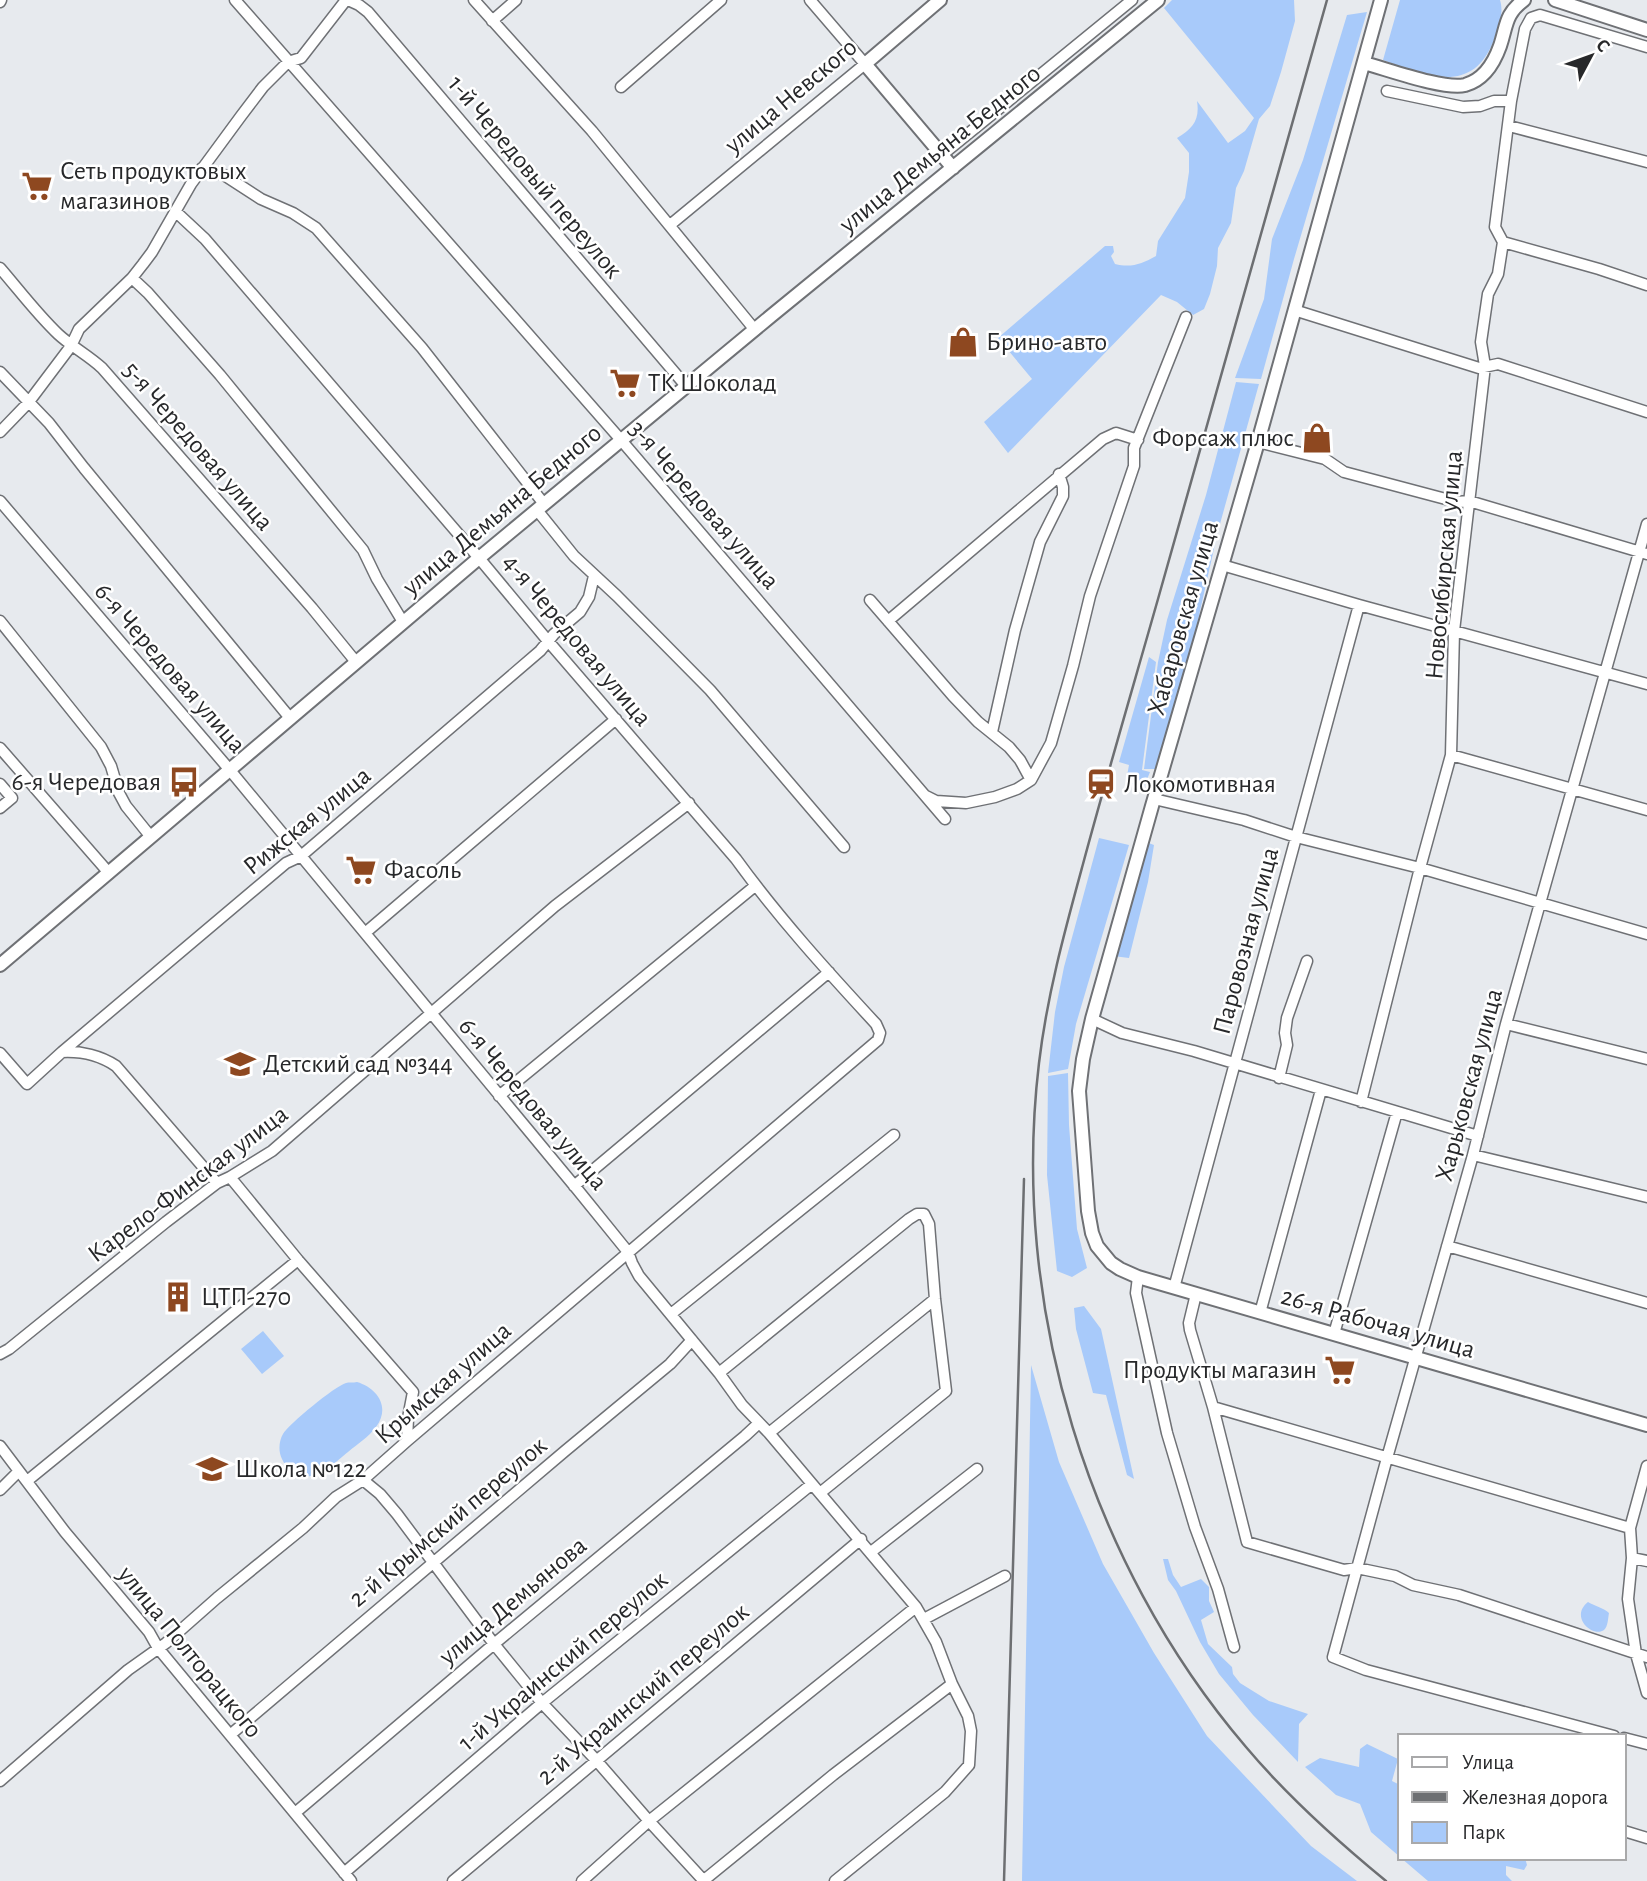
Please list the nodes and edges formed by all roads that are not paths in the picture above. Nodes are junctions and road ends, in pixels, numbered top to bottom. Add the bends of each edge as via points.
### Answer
1 (234, 0) edge
2 (347, 0) edge
3 (474, 0) edge
4 (516, 0) edge
5 (721, 0) edge
6 (810, 0) edge
7 (940, 0) edge
8 (1132, 0) edge
9 (1158, 0) edge
10 (1381, 0) edge
11 (1524, 0) edge
12 (1555, 0) edge
13 (1509, 6) edge
14 (492, 21) junction
15 (1647, 30) edge
16 (1647, 47) edge
17 (288, 62) junction
18 (1364, 63) junction
19 (865, 64) junction
20 (621, 87) dead end
21 (1387, 91) dead end
22 (1511, 101) junction
23 (1509, 126) junction
24 (942, 155) junction
25 (1647, 162) edge
26 (202, 168) junction
27 (953, 168) junction
28 (175, 211) junction
29 (670, 225) junction
30 (1503, 242) junction
31 (0, 268) edge
32 (132, 278) junction
33 (1647, 285) edge
34 (1294, 310) junction
35 (1186, 317) dead end
36 (755, 330) junction
37 (71, 346) junction
38 (1485, 366) junction
39 (0, 372) edge
40 (686, 386) junction
41 (28, 403) junction
42 (1647, 412) edge
43 (0, 432) edge
44 (621, 440) junction
45 (1138, 440) junction
46 (1258, 442) junction
47 (1059, 474) junction
48 (1469, 501) junction
49 (0, 502) edge
50 (541, 507) junction
51 (1647, 524) edge
52 (1643, 552) edge
53 (479, 558) junction
54 (1222, 565) junction
55 (594, 576) junction
56 (870, 600) dead end
57 (1359, 605) junction
58 (0, 621) edge
59 (888, 621) junction
60 (403, 622) junction
61 (1454, 631) junction
62 (548, 641) junction
63 (356, 662) junction
64 (1605, 672) junction
65 (1647, 684) edge
66 (290, 718) junction
67 (616, 719) junction
68 (992, 732) junction
69 (0, 748) edge
70 (1451, 755) junction
71 (229, 769) junction
72 (1031, 780) junction
73 (0, 784) edge
74 (1573, 789) junction
75 (922, 794) junction
76 (1154, 799) junction
77 (689, 803) junction
78 (0, 808) edge
79 (1647, 810) edge
80 (945, 819) dead end
81 (151, 837) junction
82 (1296, 837) junction
83 (844, 847) dead end
84 (301, 856) junction
85 (1420, 868) junction
86 (108, 873) junction
87 (755, 886) junction
88 (1541, 904) junction
89 (365, 933) junction
90 (1647, 934) edge
91 (1307, 961) dead end
92 (0, 965) edge
93 (829, 972) junction
94 (430, 1013) junction
95 (1092, 1019) junction
96 (1506, 1024) junction
97 (878, 1040) joint
98 (62, 1052) junction
99 (0, 1053) edge
100 (1647, 1059) edge
101 (1234, 1064) junction
102 (1279, 1077) junction
103 (1321, 1090) junction
104 (499, 1096) junction
105 (1361, 1102) junction
106 (1397, 1112) junction
107 (894, 1135) dead end
108 (1478, 1136) junction
109 (1473, 1155) junction
110 (230, 1177) junction
111 (217, 1183) junction
112 (574, 1186) junction
113 (1647, 1197) edge
114 (1447, 1246) junction
115 (628, 1252) junction
116 (1102, 1254) joint
117 (298, 1260) junction
118 (1138, 1277) junction
119 (1174, 1288) junction
120 (1196, 1294) junction
121 (935, 1299) junction
122 (1647, 1303) edge
123 (1260, 1312) junction
124 (671, 1314) junction
125 (1334, 1334) junction
126 (692, 1340) junction
127 (0, 1354) edge
128 (1415, 1357) junction
129 (719, 1373) junction
130 (1213, 1407) junction
131 (759, 1423) junction
132 (1647, 1425) edge
133 (769, 1433) junction
134 (407, 1441) junction
135 (0, 1446) edge
136 (1387, 1458) junction
137 (1647, 1466) edge
138 (977, 1469) dead end
139 (19, 1471) junction
140 (27, 1480) junction
141 (363, 1480) junction
142 (812, 1484) junction
143 (0, 1490) edge
144 (820, 1493) junction
145 (1630, 1528) junction
146 (861, 1539) junction
147 (871, 1552) junction
148 (1632, 1558) junction
149 (1647, 1561) edge
150 (434, 1562) junction
151 (1357, 1568) junction
152 (1005, 1576) dead end
153 (916, 1607) junction
154 (924, 1619) junction
155 (494, 1644) junction
156 (158, 1647) junction
157 (1234, 1647) dead end
158 (1636, 1654) junction
159 (1647, 1657) edge
160 (952, 1684) junction
161 (1647, 1693) edge
162 (542, 1703) junction
163 (1606, 1734) edge
164 (230, 1735) junction
165 (1626, 1739) edge
166 (1647, 1744) edge
167 (596, 1760) junction
168 (0, 1781) edge
169 (295, 1813) junction
170 (649, 1821) junction
171 (1626, 1832) edge
172 (1647, 1838) edge
173 (348, 1877) edge
174 (453, 1881) edge
175 (582, 1881) edge
176 (704, 1881) edge
177 (835, 1881) edge

1 - 17 street, 3-я Чередовая улица
2 - 17 street via 301,58
2 - 40 street, 1-й Чередовый переулок via 378,23
3 - 14 street
4 - 14 street
5 - 20 street
6 - 19 street
7 - 19 main road, улица Невского
8 - 24 street, улица Демьяна Бедного
9 - 27 main road, улица Демьяна Бедного
10 - 18 main road, Хабаровская улица
11 - 13 main road
12 - 15 main road
13 - 18 main road via 1491,65 1462,86
14 - 29 street
16 - 22 street, Новосибирская улица via 1540,15 1531,18
17 - 26 street via 263,87
17 - 44 street, 3-я Чередовая улица
18 - 34 main road, Хабаровская улица
19 - 24 main road
19 - 29 street, улица Невского
21 - 22 street via 1463,107
22 - 23 street, Новосибирская улица
23 - 25 street
23 - 30 street, Новосибирская улица via 1495,227
24 - 27 main road
26 - 28 street
26 - 50 street via 224,175 316,228 422,348
27 - 36 main road, улица Демьяна Бедного
28 - 32 street
28 - 53 street, 4-я Чередовая улица via 205,239
29 - 36 street
30 - 33 street
30 - 38 street, Новосибирская улица via 1481,342
31 - 37 street, 5-я Чередовая улица
32 - 37 street via 79,329
32 - 60 street via 220,375 363,550
34 - 38 street via 1479,368
34 - 46 main road, Хабаровская улица
35 - 45 street
36 - 40 main road, улица Демьяна Бедного
37 - 41 street
37 - 63 street, 5-я Чередовая улица via 102,368
38 - 42 street via 1498,364
38 - 48 street, Новосибирская улица
39 - 41 street
40 - 44 main road, улица Демьяна Бедного
41 - 43 street
41 - 66 street
44 - 50 main road, улица Демьяна Бедного
44 - 75 street, 3-я Чередовая улица
45 - 47 street via 1115,433
45 - 72 street via 1051,743
46 - 48 street via 1325,459 1344,472 1457,502
46 - 54 main road, Хабаровская улица
47 - 59 street
47 - 68 street via 1063,496 1040,542
48 - 52 street
48 - 61 street, Новосибирская улица
49 - 71 street, 6-я Чередовая улица
50 - 53 main road, улица Демьяна Бедного
50 - 55 street via 574,556
51 - 52 street, Харьковская улица
52 - 64 street, Харьковская улица
53 - 60 main road, улица Демьяна Бедного
53 - 62 street, 4-я Чередовая улица
54 - 57 street
54 - 76 main road, Хабаровская улица
55 - 62 street, Рижская улица via 580,612
55 - 83 street via 710,690
56 - 59 street
57 - 61 street
57 - 82 street, Паровозная улица
58 - 81 street via 101,747 126,806
59 - 68 street via 953,696
60 - 63 main road, улица Демьяна Бедного
61 - 64 street
61 - 70 street, Новосибирская улица
62 - 67 street, 4-я Чередовая улица
62 - 84 street, Рижская улица
63 - 66 main road, улица Демьяна Бедного
64 - 65 street
64 - 74 street, Харьковская улица
66 - 71 main road, улица Демьяна Бедного
67 - 77 street, 4-я Чередовая улица
67 - 89 street
68 - 72 street via 1020,760
69 - 86 street
70 - 74 street
70 - 85 street, Новосибирская улица
71 - 81 main road, улица Демьяна Бедного
71 - 84 street, 6-я Чередовая улица
72 - 75 street via 1006,793 966,803 936,801
73 - 78 street via 12,797
74 - 79 street
74 - 88 street, Харьковская улица
75 - 80 street, 3-я Чередовая улица
76 - 82 street
76 - 95 main road, Хабаровская улица
77 - 87 street, 4-я Чередовая улица
77 - 94 street, Карело-Финская улица via 555,906
81 - 86 main road, улица Демьяна Бедного
82 - 85 street
82 - 101 street, Паровозная улица
84 - 89 street, 6-я Чередовая улица
84 - 98 street, Рижская улица via 286,863
85 - 88 street
85 - 105 street, Новосибирская улица
86 - 92 main road, улица Демьяна Бедного
87 - 93 street, 4-я Чередовая улица
87 - 104 street
88 - 90 street
88 - 96 street, Харьковская улица
89 - 94 street, 6-я Чередовая улица
91 - 102 street via 1287,1018 1287,1045
93 - 97 street, 4-я Чередовая улица via 876,1024
93 - 112 street
94 - 104 street, 6-я Чередовая улица
94 - 110 street, Карело-Финская улица via 272,1152
95 - 101 street via 1122,1033
95 - 116 main road, Хабаровская улица via 1079,1091 1087,1211
96 - 100 street
96 - 108 street, Харьковская улица
97 - 115 street, Крымская улица
98 - 99 street, Рижская улица via 27,1084
98 - 111 street via 99,1057 116,1066
101 - 102 street
101 - 119 street, Паровозная улица
102 - 103 street
103 - 105 street
103 - 123 street
104 - 112 street, 6-я Чередовая улица
105 - 106 street
106 - 108 street
106 - 125 street
107 - 124 street
108 - 109 street, Харьковская улица
109 - 113 street
109 - 114 street, Харьковская улица
110 - 111 street, Карело-Финская улица
110 - 117 street
111 - 127 street, Карело-Финская улица
112 - 115 street, 6-я Чередовая улица
114 - 122 street
114 - 128 street, Харьковская улица
115 - 124 street, 6-я Чередовая улица via 639,1276
115 - 134 street, Крымская улица
116 - 118 main road, 26-я Рабочая улица
117 - 134 street via 413,1392
117 - 140 street
118 - 119 main road, 26-я Рабочая улица
118 - 157 street via 1136,1293 1167,1433
119 - 120 main road, 26-я Рабочая улица
120 - 123 main road, 26-я Рабочая улица
120 - 130 street via 1189,1330
121 - 129 street via 929,1224 924,1214 917,1214
121 - 133 street
121 - 144 street via 946,1391
123 - 125 main road, 26-я Рабочая улица
124 - 126 street, 6-я Чередовая улица
125 - 128 main road, 26-я Рабочая улица
126 - 129 street, 6-я Чередовая улица
126 - 150 street, 2-й Крымский переулок via 670,1364
128 - 132 main road, 26-я Рабочая улица
128 - 136 street, Харьковская улица
129 - 131 street, 6-я Чередовая улица
130 - 136 street
130 - 151 street via 1247,1542 1344,1570
131 - 133 street, 6-я Чередовая улица
131 - 155 street, улица Демьянова
133 - 142 street, 6-я Чередовая улица
134 - 141 street, Крымская улица
135 - 139 street, улица Полторацкого
136 - 145 street
136 - 151 street, Харьковская улица
137 - 145 street
138 - 147 street
139 - 140 street, улица Полторацкого
139 - 143 street
140 - 156 street, улица Полторацкого
141 - 150 street via 380,1494
141 - 156 street, Крымская улица via 335,1497
142 - 144 street, 6-я Чередовая улица
142 - 162 street, 1-й Украинский переулок
144 - 146 street, 6-я Чередовая улица
145 - 148 street
146 - 147 street, 6-я Чередовая улица
146 - 167 street, 2-й Украинский переулок
147 - 153 street, 6-я Чередовая улица
148 - 149 street
148 - 158 street via 1628,1599
150 - 155 street
150 - 164 street, 2-й Крымский переулок
151 - 158 street via 1459,1595
151 - 163 street, Харьковская улица via 1333,1657 1366,1670
152 - 154 street
153 - 154 street, 6-я Чередовая улица
153 - 170 street
154 - 160 street, 6-я Чередовая улица
155 - 162 street
155 - 169 street, улица Демьянова
156 - 164 street, улица Полторацкого
156 - 168 street, Крымская улица
158 - 159 street
158 - 161 street
160 - 176 street
160 - 177 street, 6-я Чередовая улица via 968,1716 969,1765 945,1792
162 - 167 street
162 - 173 street, 1-й Украинский переулок
164 - 169 street, улица Полторацкого
165 - 166 street
167 - 170 street
167 - 174 street, 2-й Украинский переулок
169 - 173 street, улица Полторацкого
170 - 175 street
170 - 176 street
171 - 172 street

